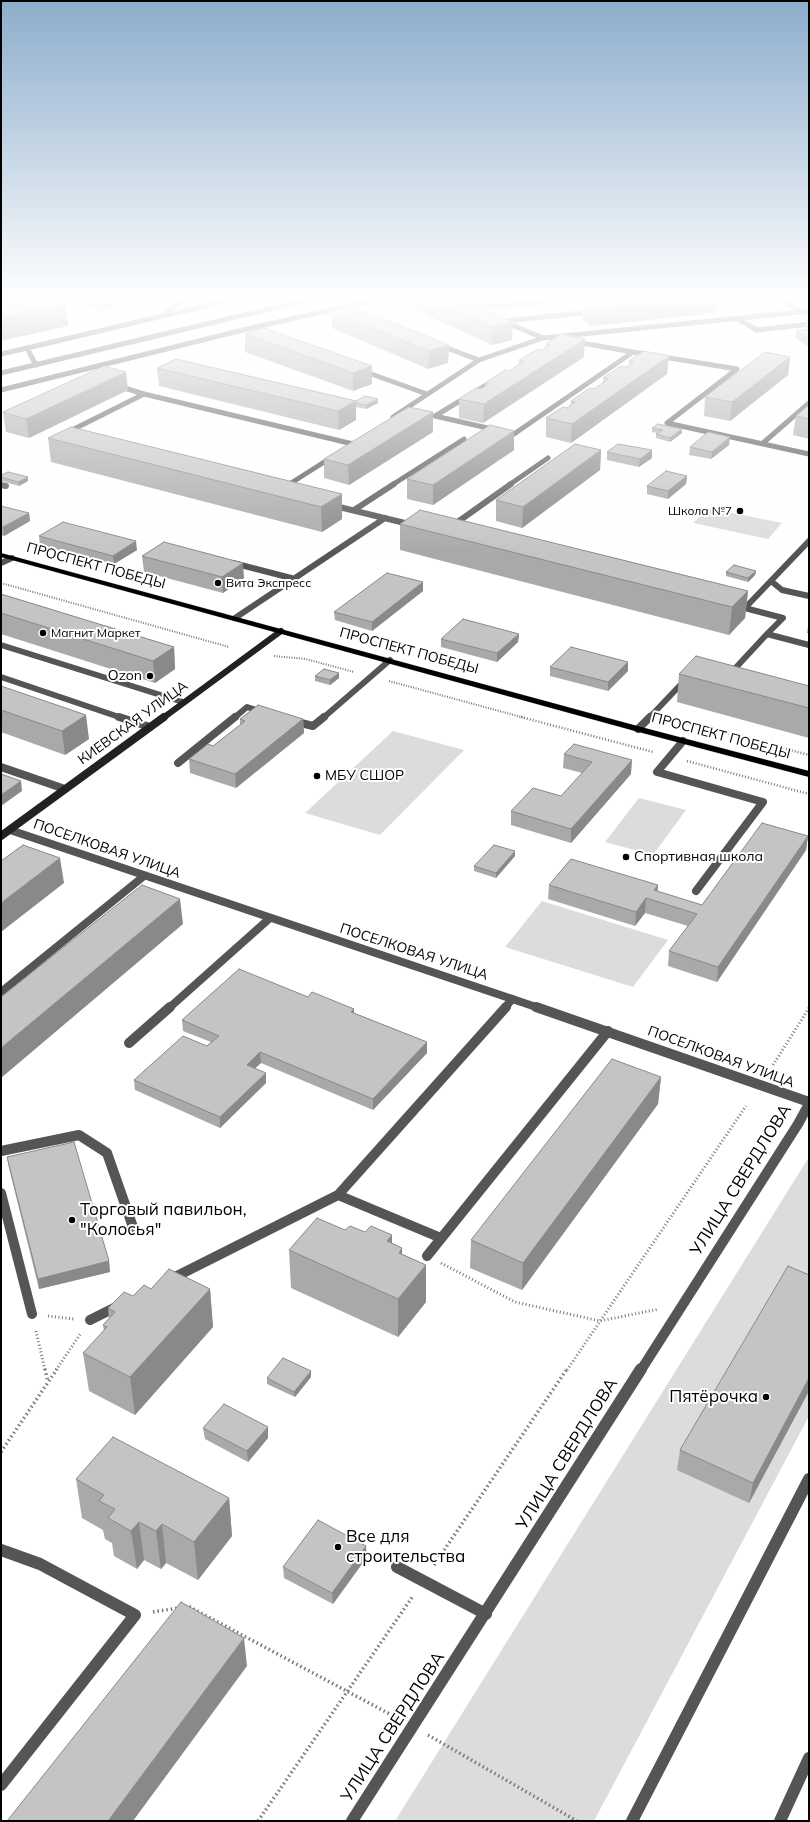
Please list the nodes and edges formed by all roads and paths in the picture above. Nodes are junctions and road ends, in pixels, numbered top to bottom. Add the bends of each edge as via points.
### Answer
1 (26, 384) edge
2 (400, 384) edge
3 (443, 384) edge
4 (488, 384) edge
5 (587, 384) edge
6 (718, 384) edge
7 (115, 385) edge
8 (1, 390) edge
9 (144, 394) junction
10 (428, 394) junction
11 (809, 404) edge
12 (390, 419) edge
13 (64, 434) edge
14 (464, 439) dead end
15 (359, 440) edge
16 (763, 443) junction
17 (353, 444) junction
18 (347, 448) edge
19 (340, 452) edge
20 (809, 454) edge
21 (548, 458) dead end
22 (286, 493) edge
23 (324, 503) edge
24 (354, 510) junction
25 (385, 518) junction
26 (421, 527) edge
27 (449, 528) edge
28 (809, 541) edge
29 (1, 555) edge
30 (12, 558) junction
31 (228, 562) edge
32 (1, 563) edge
33 (295, 579) junction
34 (771, 581) junction
35 (1, 583) edge
36 (809, 596) edge
37 (729, 604) edge
38 (745, 608) junction
39 (235, 618) junction
40 (281, 630) junction
41 (767, 634) junction
42 (1, 645) edge
43 (809, 645) edge
44 (229, 648) dead end
45 (272, 656) dead end
46 (390, 660) junction
47 (693, 672) edge
48 (371, 676) junction
49 (1, 677) edge
50 (732, 682) edge
51 (183, 702) junction
52 (269, 714) edge
53 (652, 714) junction
54 (284, 718) edge
55 (150, 727) junction
56 (638, 729) junction
57 (683, 741) junction
58 (809, 755) edge
59 (670, 757) junction
60 (178, 763) dead end
61 (1, 767) edge
62 (809, 774) edge
63 (65, 790) junction
64 (809, 794) edge
65 (10, 830) junction
66 (1, 836) edge
67 (144, 876) junction
68 (696, 892) dead end
69 (270, 918) junction
70 (1, 992) edge
71 (512, 999) junction
72 (809, 1008) edge
73 (608, 1031) junction
74 (129, 1043) dead end
75 (773, 1065) dead end
76 (809, 1103) edge
77 (746, 1106) dead end
78 (1, 1151) edge
79 (1, 1193) edge
80 (338, 1195) junction
81 (134, 1230) dead end
82 (441, 1238) junction
83 (427, 1256) joint
84 (161, 1284) edge
85 (125, 1302) edge
86 (683, 1304) junction
87 (32, 1314) junction
88 (90, 1320) junction
89 (600, 1321) junction
90 (48, 1382) junction
91 (1, 1452) edge
92 (809, 1479) edge
93 (1, 1550) edge
94 (397, 1567) dead end
95 (423, 1581) junction
96 (486, 1614) junction
97 (135, 1615) junction
98 (348, 1692) junction
99 (413, 1727) junction
100 (809, 1758) edge
101 (1, 1785) edge
102 (258, 1821) edge
103 (352, 1821) edge
104 (577, 1821) edge
105 (632, 1821) edge
106 (780, 1821) edge

1 - 8 street
2 - 10 street
3 - 10 street
4 - 5 street via 436,416 514,434
6 - 16 street via 667,423
7 - 9 street
9 - 13 street
9 - 17 street
10 - 12 street
11 - 16 street
14 - 24 street
15 - 17 street
16 - 20 street
17 - 18 street
19 - 22 street via 278,491
21 - 27 street
23 - 24 street
24 - 25 street
25 - 26 street
25 - 33 street
28 - 34 street
29 - 30 main road, ПРОСПЕКТ ПОБЕДЫ
30 - 32 street
30 - 39 main road, ПРОСПЕКТ ПОБЕДЫ
31 - 33 street
33 - 39 street
34 - 36 street via 782,590
34 - 38 street
35 - 44 path
37 - 38 street
38 - 41 street via 783,618
39 - 40 main road, ПРОСПЕКТ ПОБЕДЫ
40 - 46 main road, ПРОСПЕКТ ПОБЕДЫ
40 - 51 main road, КИЕВСКАЯ УЛИЦА
41 - 43 street
41 - 50 street via 724,680
42 - 51 street
45 - 48 path via 306,659
46 - 48 street
46 - 56 main road, ПРОСПЕКТ ПОБЕДЫ
47 - 53 street
48 - 54 street via 313,726
48 - 59 path
49 - 55 street
51 - 55 main road, КИЕВСКАЯ УЛИЦА
52 - 60 street via 248,707
53 - 56 street
53 - 58 path
55 - 63 main road, КИЕВСКАЯ УЛИЦА
56 - 57 main road, ПРОСПЕКТ ПОБЕДЫ
57 - 59 street
57 - 62 main road, ПРОСПЕКТ ПОБЕДЫ
59 - 64 path
59 - 68 street via 657,772 763,802
61 - 63 street
63 - 65 main road, КИЕВСКАЯ УЛИЦА
65 - 66 main road, КИЕВСКАЯ УЛИЦА
65 - 67 street, ПОСЕЛКОВАЯ УЛИЦА
67 - 69 street, ПОСЕЛКОВАЯ УЛИЦА
67 - 70 street
69 - 71 street, ПОСЕЛКОВАЯ УЛИЦА
69 - 74 street
71 - 73 street, ПОСЕЛКОВАЯ УЛИЦА
71 - 80 street
72 - 75 path
73 - 76 street, ПОСЕЛКОВАЯ УЛИЦА
73 - 82 street
76 - 86 street, УЛИЦА СВЕРДЛОВА
77 - 89 path
78 - 81 street via 79,1135 107,1153
79 - 87 street
80 - 82 street
80 - 84 street
82 - 83 street
83 - 89 path via 515,1302
85 - 88 street
86 - 89 path
86 - 96 street, УЛИЦА СВЕРДЛОВА
87 - 88 path
87 - 90 path
88 - 90 path
89 - 95 path
90 - 91 path
92 - 105 street
93 - 97 street via 40,1564
94 - 95 street
95 - 96 street
95 - 98 path
96 - 99 street, УЛИЦА СВЕРДЛОВА
97 - 98 path via 188,1606
97 - 101 street
98 - 99 path
98 - 102 path
99 - 103 street, УЛИЦА СВЕРДЛОВА
99 - 104 path
100 - 106 street

